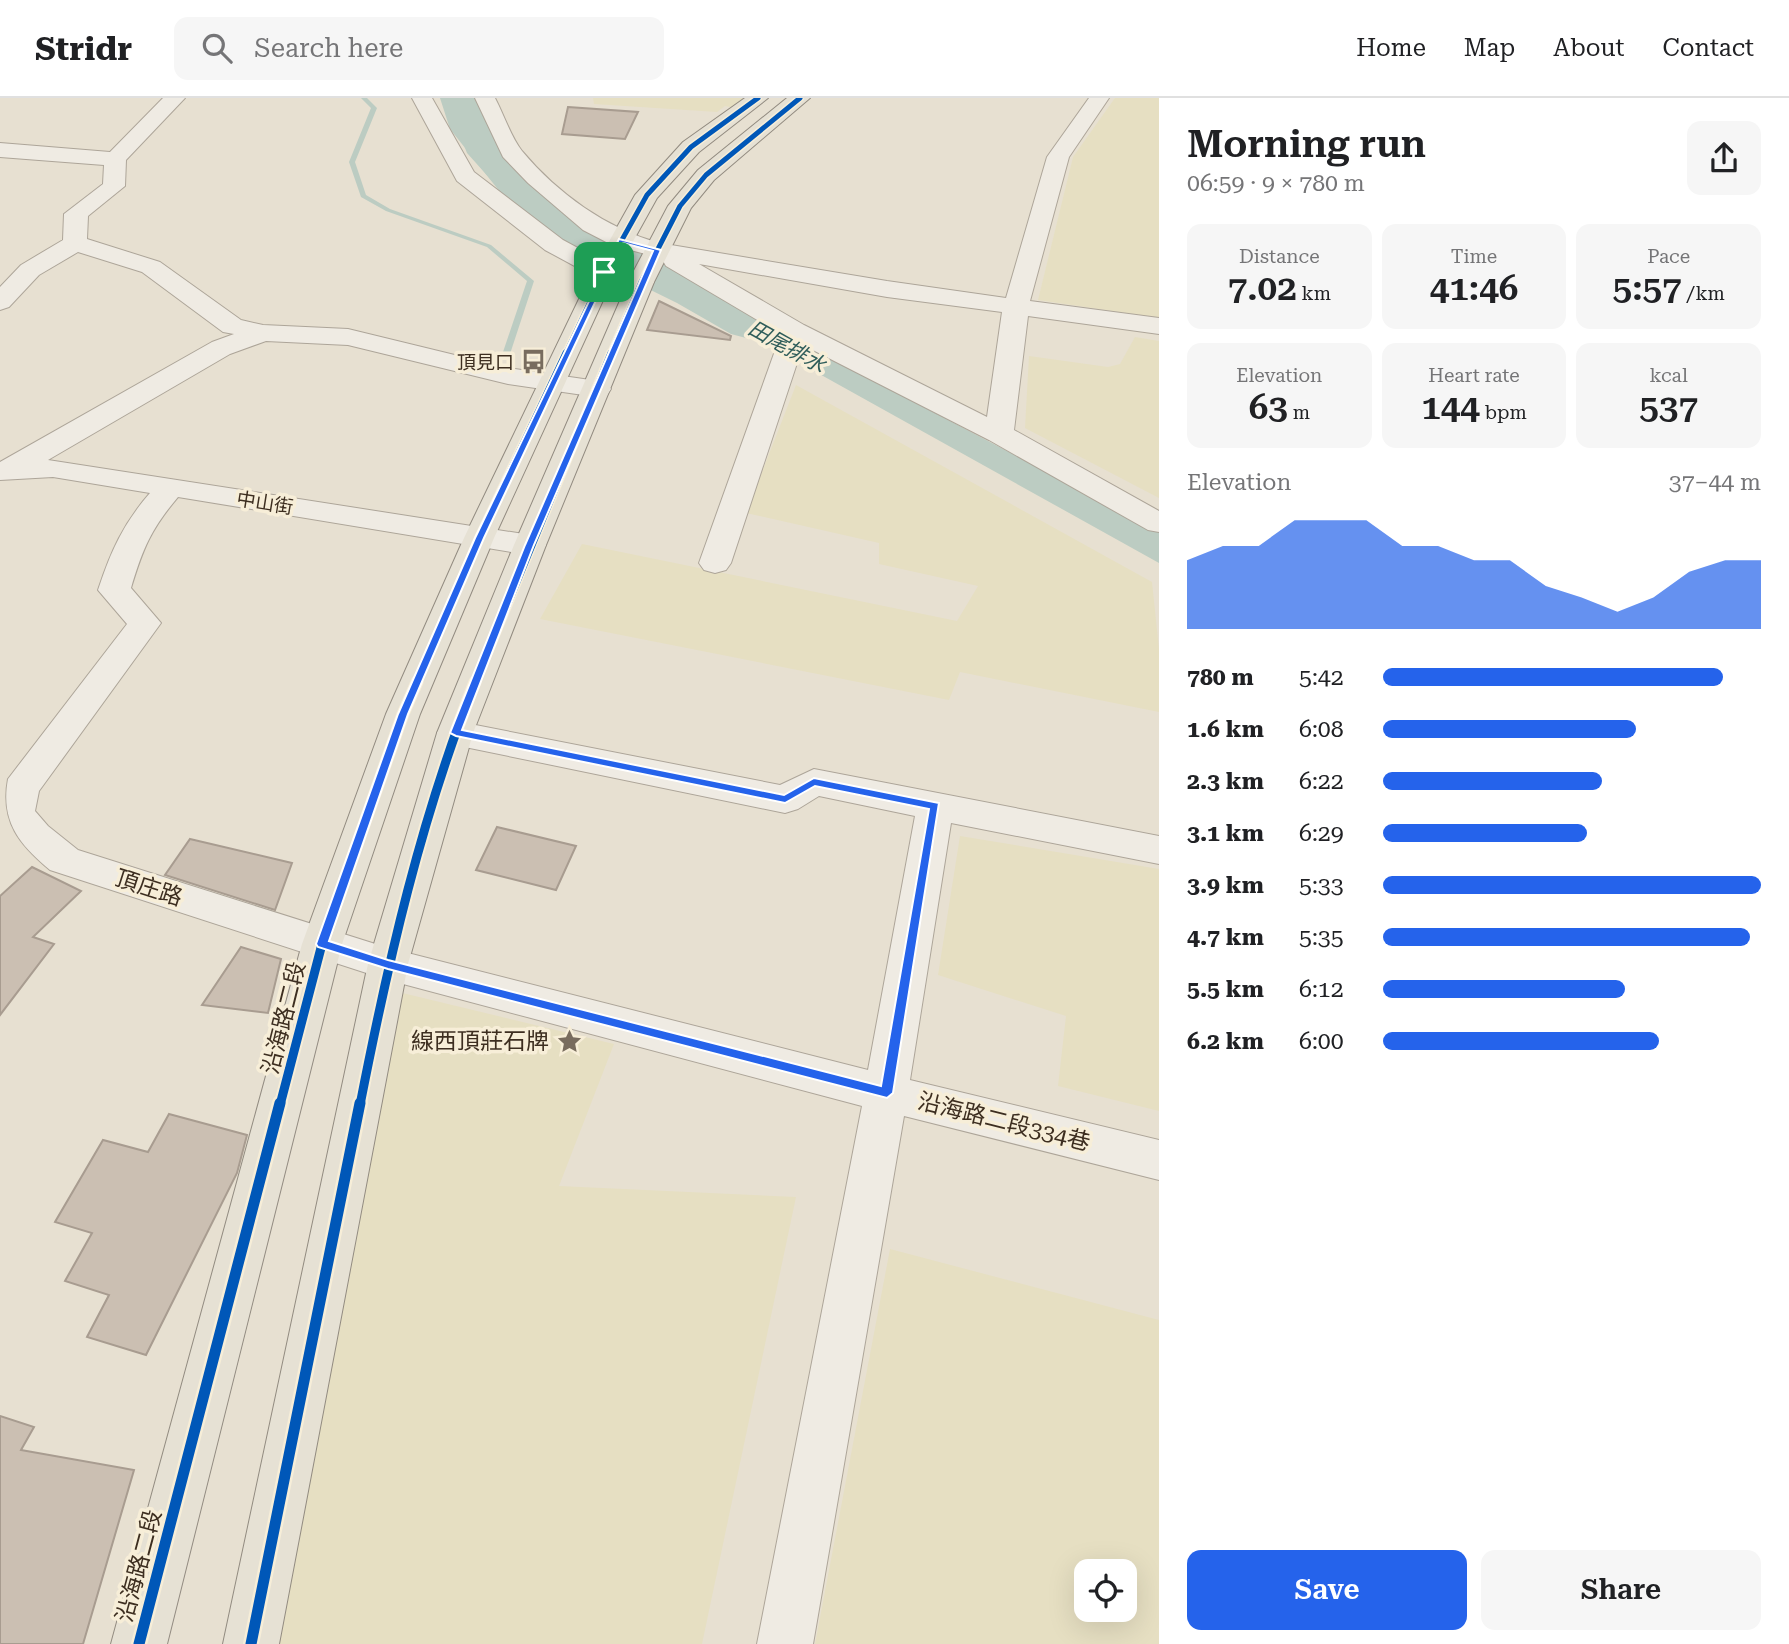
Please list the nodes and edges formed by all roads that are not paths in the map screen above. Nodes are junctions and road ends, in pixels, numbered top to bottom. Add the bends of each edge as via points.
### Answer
1 (175, 98) edge
2 (422, 98) edge
3 (485, 98) edge
4 (758, 98) edge
5 (800, 98) edge
6 (1099, 98) edge
7 (0, 150) edge
8 (115, 159) junction
9 (75, 243) junction
10 (631, 261) junction
11 (0, 302) edge
12 (1016, 307) junction
13 (1159, 326) edge
14 (263, 333) junction
15 (793, 336) junction
16 (553, 383) junction
17 (597, 389) junction
18 (999, 434) junction
19 (4, 470) edge
20 (170, 487) junction
21 (1159, 526) edge
22 (479, 538) junction
23 (530, 545) junction
24 (715, 563) dead end
25 (456, 733) junction
26 (10, 784) edge
27 (935, 806) junction
28 (1159, 850) edge
29 (322, 944) junction
30 (388, 964) junction
31 (887, 1093) junction
32 (1159, 1160) edge
33 (139, 1644) edge
34 (251, 1644) edge
35 (785, 1644) edge

1 - 8 street
2 - 10 street via 465,176 554,245
3 - 10 street via 511,152
4 - 10 main road, 沿海路二段 via 691,147 647,194
5 - 10 main road, 沿海路二段 via 706,175
6 - 12 street via 1058,157
7 - 8 street
8 - 9 street via 114,186 76,214
9 - 11 street via 30,270
9 - 14 street via 151,267 232,326
10 - 12 street
10 - 15 street
10 - 16 main road, 沿海路二段
10 - 17 main road, 沿海路二段
12 - 13 street
12 - 18 street
14 - 16 street via 348,337
14 - 19 street via 221,348
15 - 18 street
15 - 24 street
16 - 17 street
16 - 22 main road, 沿海路二段
17 - 23 main road, 沿海路二段
18 - 21 street
19 - 20 street, 中山街 via 52,468
20 - 22 street, 中山街
20 - 26 street via 128,545 114,590 145,623
22 - 23 street, 中山街
22 - 29 main road, 沿海路二段 via 403,714
23 - 25 main road, 沿海路二段
25 - 27 street via 785,799 814,782
25 - 30 main road, 沿海路二段
26 - 29 street, 頂庄路 via 16,814 64,860
27 - 28 street
27 - 31 street
29 - 30 street, 沿海路二段334巷
29 - 33 main road, 沿海路二段
30 - 31 street, 沿海路二段334巷
30 - 34 main road, 沿海路二段
31 - 32 street, 沿海路二段334巷
31 - 35 street

